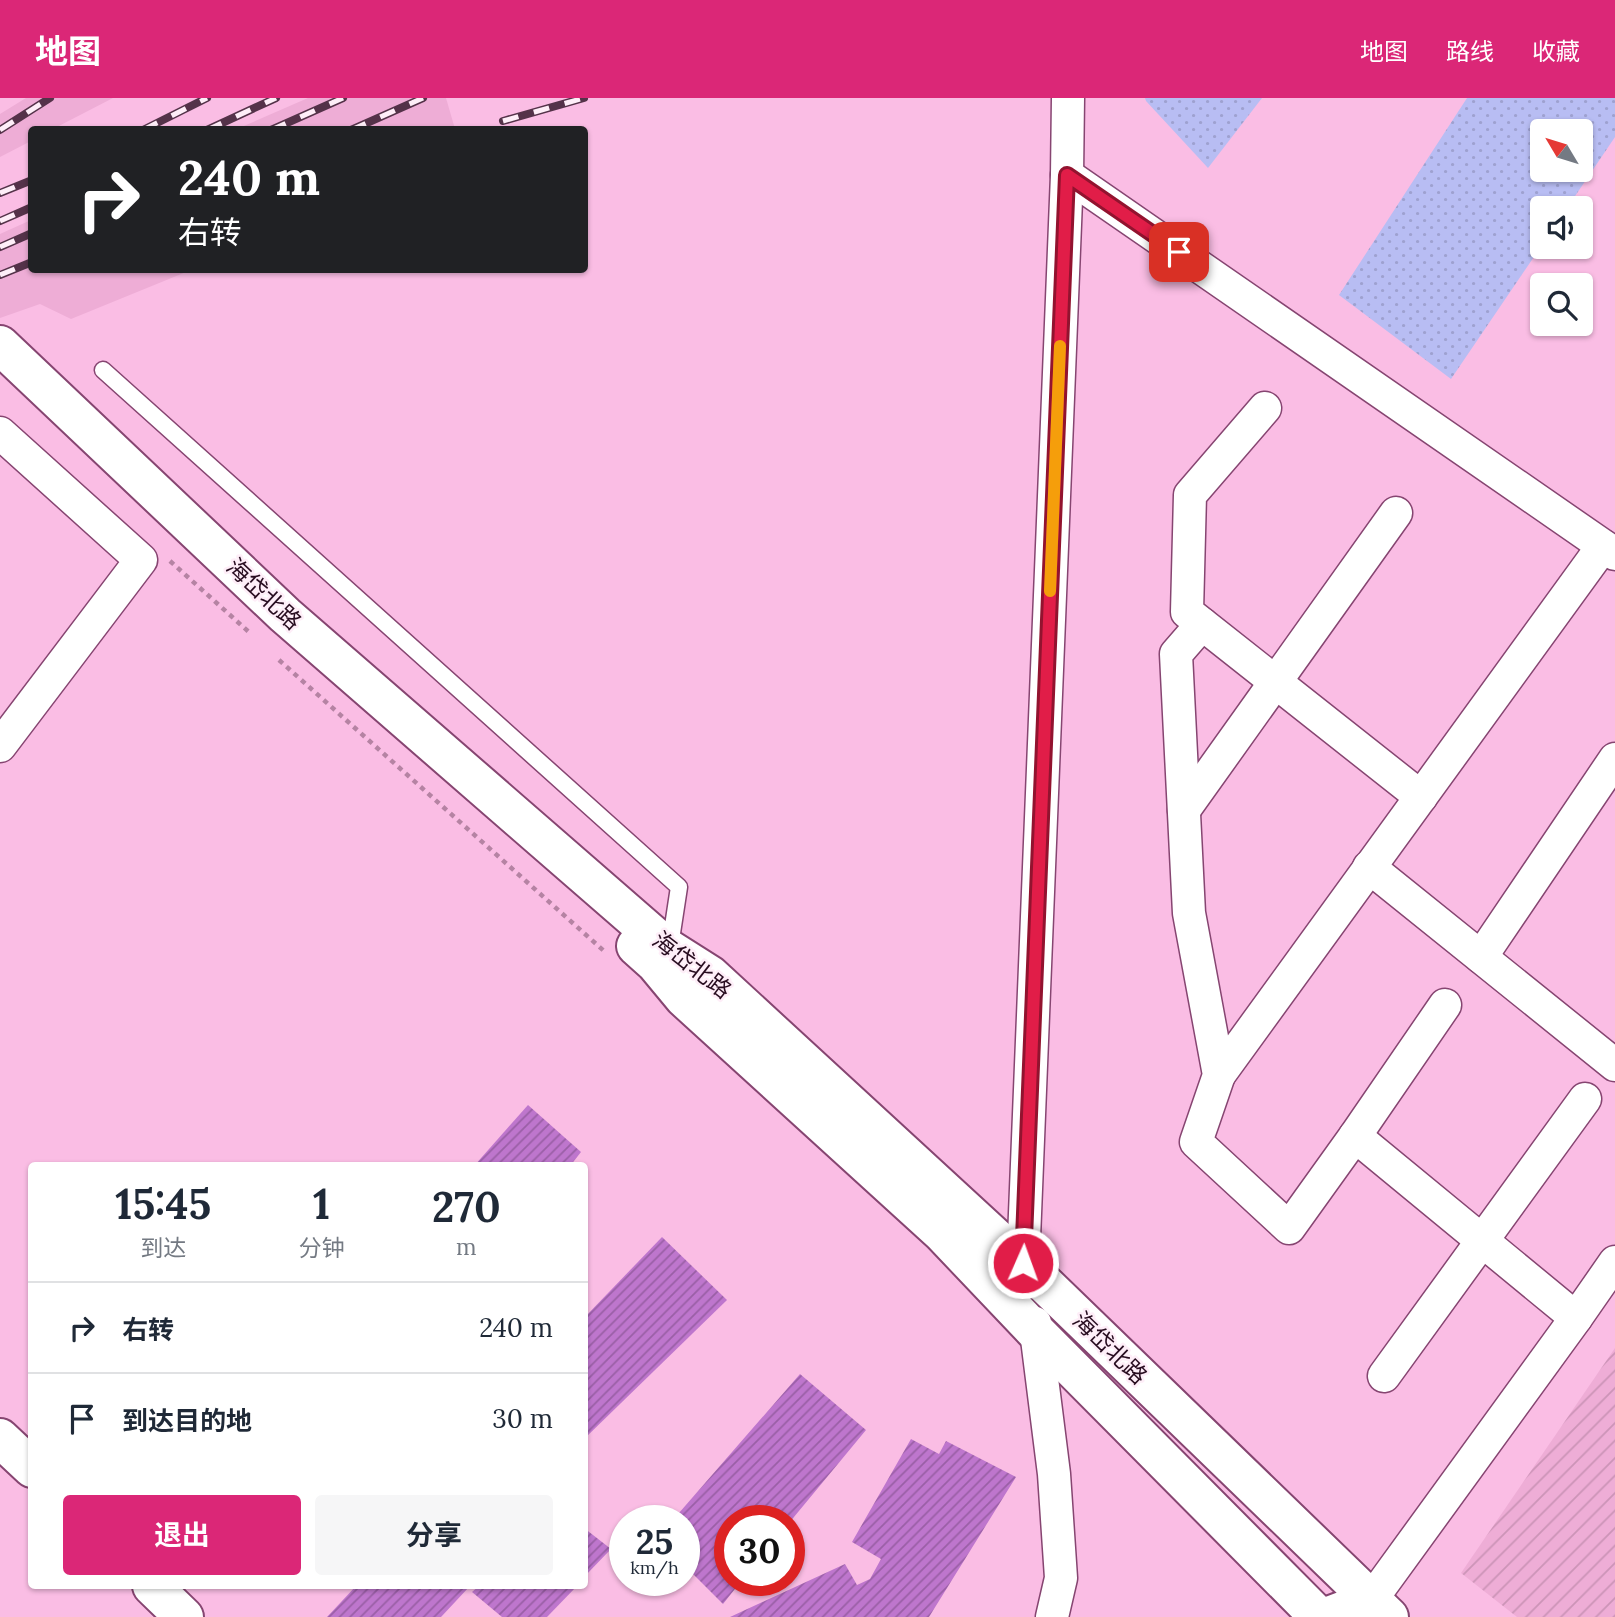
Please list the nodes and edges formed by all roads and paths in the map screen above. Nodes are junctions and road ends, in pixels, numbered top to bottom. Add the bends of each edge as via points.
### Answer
1 (1068, 98) edge
2 (1067, 175) junction
3 (0, 345) edge
4 (103, 370) dead end
5 (0, 372) edge
6 (1265, 408) dead end
7 (0, 433) edge
8 (1396, 513) dead end
9 (1609, 550) edge
10 (161, 553) dead end
11 (1202, 624) junction
12 (254, 637) dead end
13 (275, 655) dead end
14 (1275, 682) junction
15 (0, 746) edge
16 (1615, 758) edge
17 (1421, 797) junction
18 (1185, 810) junction
19 (1369, 867) junction
20 (669, 949) junction
21 (607, 954) dead end
22 (1481, 957) junction
23 (1445, 1005) dead end
24 (1614, 1063) edge
25 (1219, 1075) junction
26 (1585, 1099) dead end
27 (1355, 1136) junction
28 (1615, 1262) edge
29 (1023, 1263) junction
30 (1576, 1318) junction
31 (1037, 1333) junction
32 (1384, 1376) dead end
33 (0, 1438) edge
34 (28, 1464) edge
35 (155, 1589) edge
36 (1376, 1611) edge
37 (184, 1617) edge
38 (1052, 1617) edge
39 (1318, 1617) edge
40 (1326, 1617) edge

1 - 2 street
2 - 9 street
2 - 29 street
3 - 20 main road, 海岱北路 via 285,615
4 - 20 lane via 679,887
5 - 31 main road, 海岱北路 via 655,963 684,998 942,1233
6 - 11 street via 1190,495 1187,612
7 - 15 street via 141,560
8 - 14 street
9 - 17 street
10 - 12 path
11 - 14 street
11 - 18 street via 1176,654
13 - 21 path
14 - 17 street
14 - 18 street
16 - 22 street
17 - 19 street
18 - 25 street via 1189,913
19 - 22 street
19 - 25 street
20 - 29 main road, 海岱北路 via 710,975
22 - 24 street
23 - 27 street
25 - 27 street via 1196,1142 1289,1228
26 - 32 street
27 - 30 street
28 - 30 street
29 - 31 street
29 - 36 main road, 海岱北路
30 - 36 street
31 - 38 street via 1061,1578
31 - 39 main road, 海岱北路
33 - 34 main road
35 - 37 main road
36 - 40 main road

